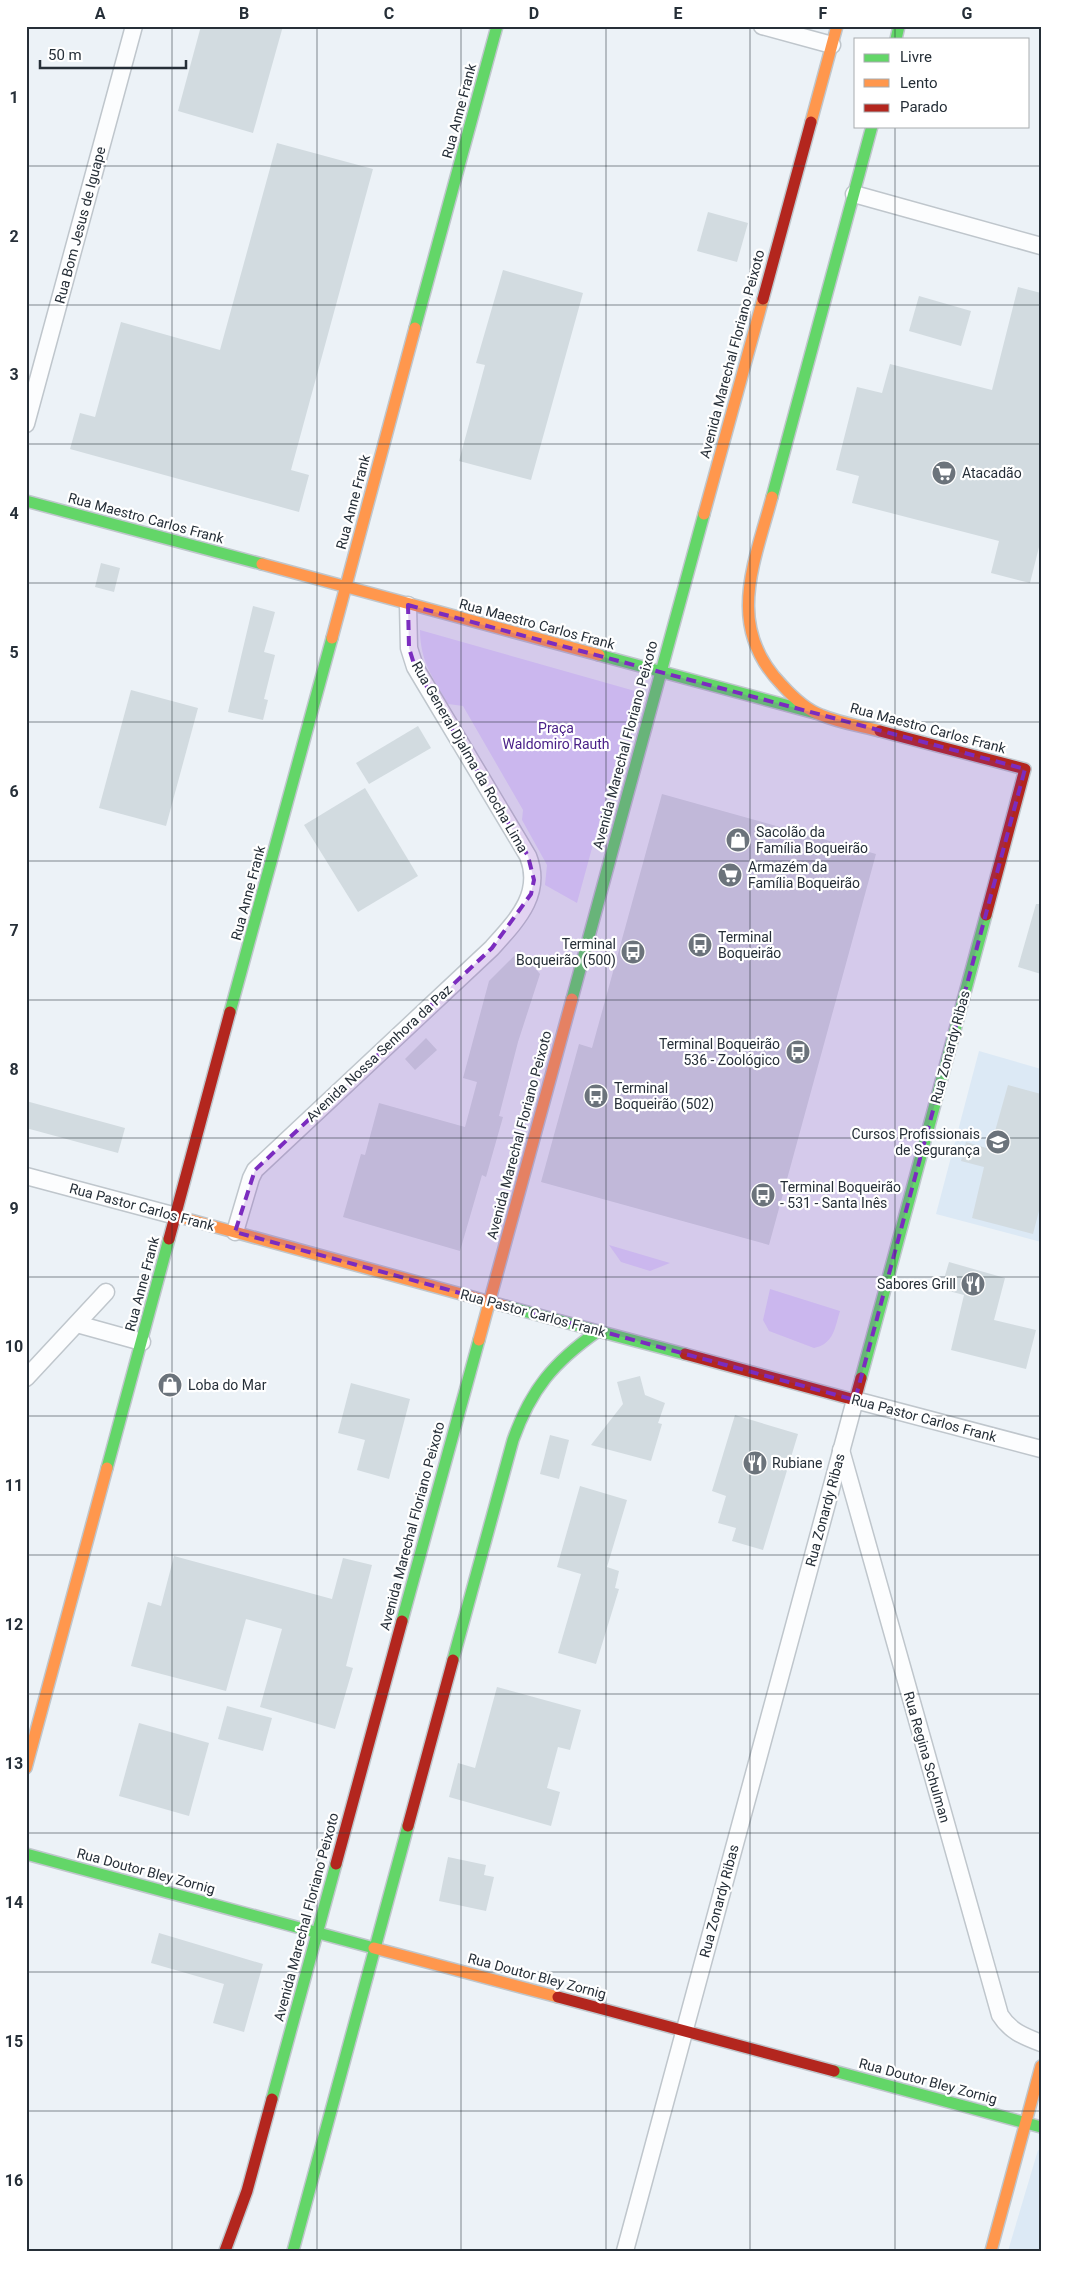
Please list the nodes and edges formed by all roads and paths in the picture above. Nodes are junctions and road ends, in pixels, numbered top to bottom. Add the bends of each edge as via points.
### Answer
1 (134, 26) edge
2 (497, 26) edge
3 (762, 26) edge
4 (837, 26) edge
5 (832, 45) junction
6 (871, 128) edge
7 (854, 194) junction
8 (1041, 246) edge
9 (26, 424) edge
10 (26, 501) edge
11 (346, 588) junction
12 (408, 605) junction
13 (661, 672) junction
14 (820, 715) junction
15 (1029, 770) joint
16 (534, 880) joint
17 (26, 1176) edge
18 (176, 1216) junction
19 (234, 1232) junction
20 (106, 1292) dead end
21 (489, 1300) junction
22 (77, 1324) junction
23 (598, 1331) junction
24 (142, 1342) junction
25 (26, 1378) edge
26 (855, 1400) junction
27 (1041, 1449) edge
28 (841, 1450) junction
29 (26, 1768) edge
30 (26, 1854) edge
31 (317, 1932) junction
32 (375, 1948) junction
33 (684, 2031) junction
34 (1041, 2043) edge
35 (1041, 2066) edge
36 (1025, 2123) junction
37 (1041, 2127) edge
38 (225, 2251) edge
39 (293, 2251) edge
40 (625, 2251) edge
41 (991, 2251) edge

1 - 9 street, Rua Bom Jesus de Iguape
2 - 11 main road, Rua Anne Frank
3 - 5 street
4 - 5 main road, Avenida Marechal Floriano Peixoto
5 - 13 main road, Avenida Marechal Floriano Peixoto
6 - 7 main road
7 - 8 street
7 - 14 main road via 748,586 748,623 769,672 792,697
10 - 11 main road, Rua Maestro Carlos Frank
11 - 12 main road, Rua Maestro Carlos Frank
11 - 18 main road, Rua Anne Frank
12 - 13 main road, Rua Maestro Carlos Frank
12 - 16 street, Rua General Djalma da Rocha Lima via 409,648 415,667 528,856
13 - 14 main road, Rua Maestro Carlos Frank
13 - 21 main road, Avenida Marechal Floriano Peixoto
14 - 15 main road, Rua Maestro Carlos Frank
15 - 26 main road, Rua Zonardy Ribas
16 - 19 street, Avenida Nossa Senhora da Paz via 522,911 492,948 255,1170
17 - 18 street, Rua Pastor Carlos Frank
18 - 19 main road, Rua Pastor Carlos Frank
18 - 24 main road, Rua Anne Frank
19 - 21 main road, Rua Pastor Carlos Frank
20 - 22 street
21 - 23 main road, Rua Pastor Carlos Frank
21 - 31 main road, Avenida Marechal Floriano Peixoto
22 - 24 street
22 - 25 street
23 - 26 main road, Rua Pastor Carlos Frank
23 - 32 main road via 560,1358 544,1375 520,1417
24 - 29 main road, Rua Anne Frank
26 - 27 street, Rua Pastor Carlos Frank
26 - 28 street, Rua Zonardy Ribas
28 - 33 street, Rua Zonardy Ribas
28 - 34 street, Rua Regina Schulman via 1000,2015 1017,2034
30 - 31 main road, Rua Doutor Bley Zornig
31 - 32 main road, Rua Doutor Bley Zornig
31 - 38 main road, Avenida Marechal Floriano Peixoto via 246,2191
32 - 33 main road, Rua Doutor Bley Zornig
32 - 39 main road
33 - 36 main road, Rua Doutor Bley Zornig
33 - 40 street, Rua Zonardy Ribas
35 - 36 main road
36 - 37 main road, Rua Doutor Bley Zornig
36 - 41 main road

